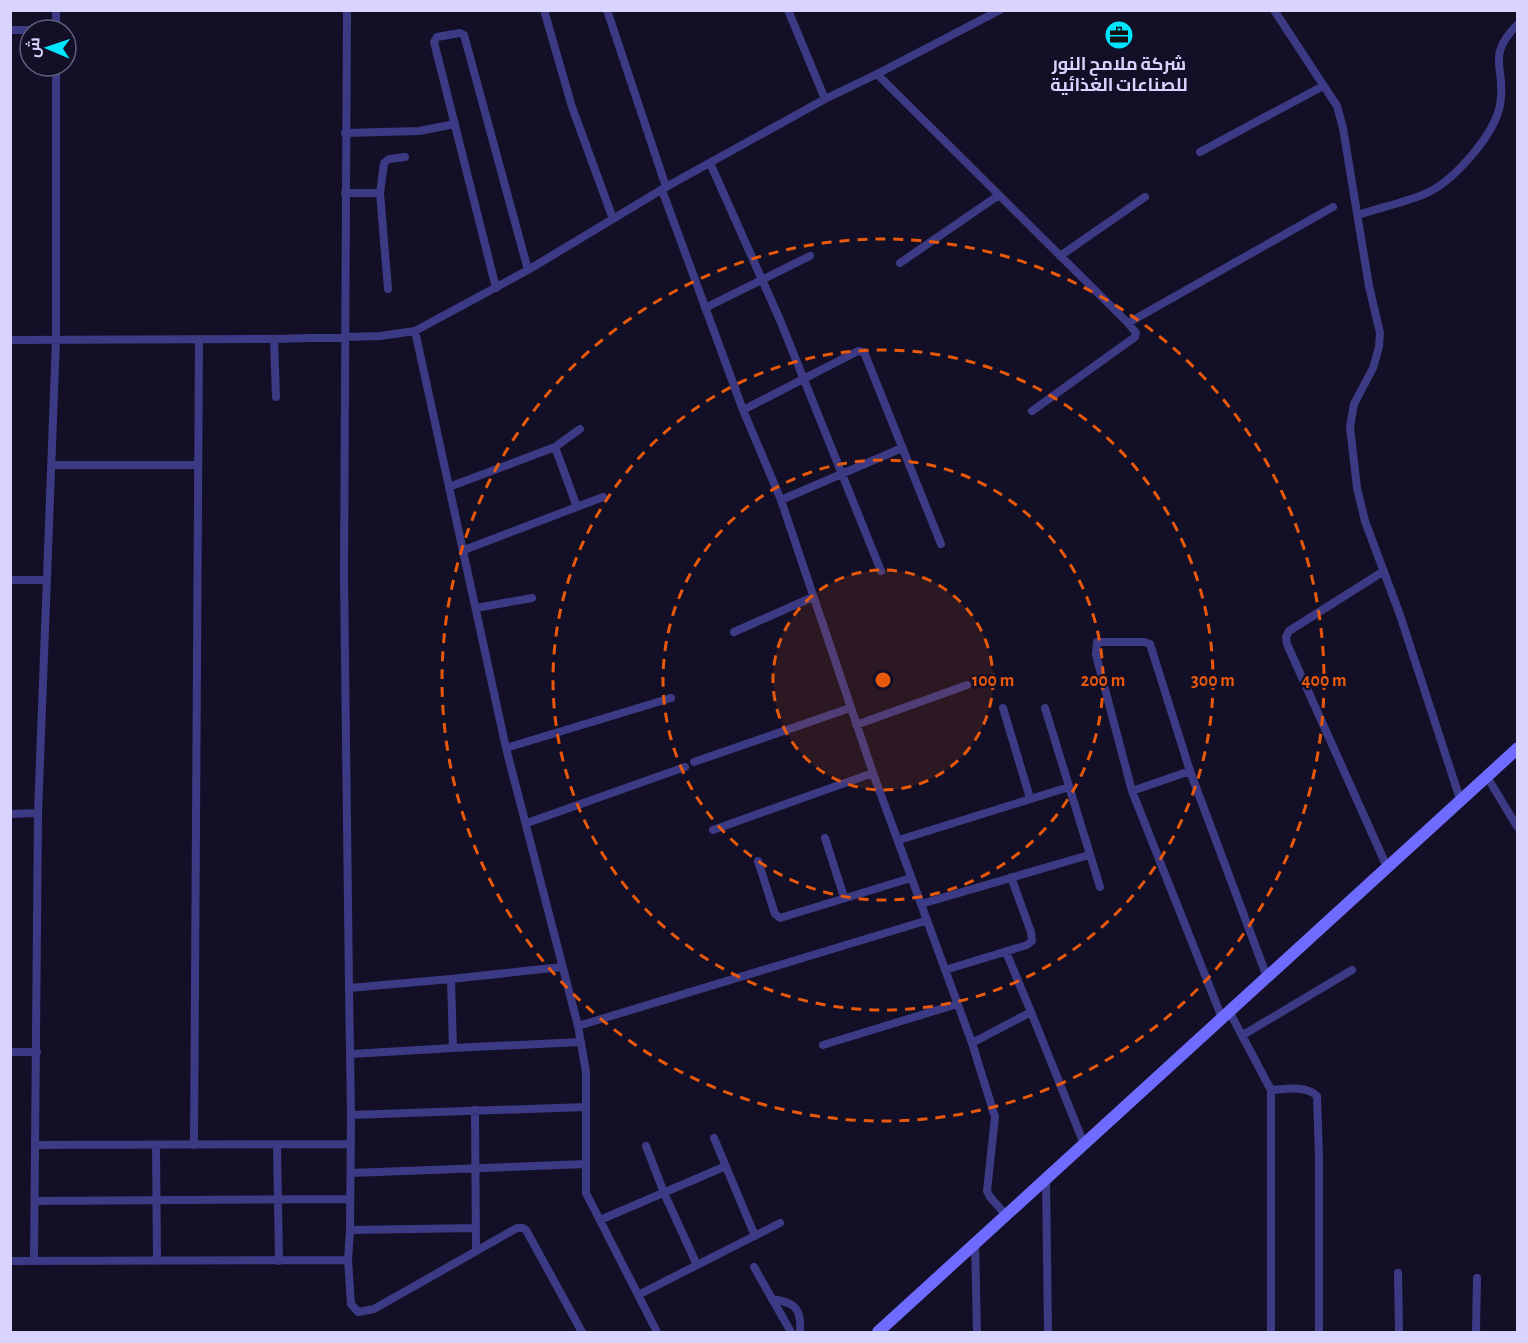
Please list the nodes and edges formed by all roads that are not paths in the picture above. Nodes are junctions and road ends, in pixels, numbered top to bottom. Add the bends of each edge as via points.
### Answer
1 (346, 10) edge
2 (544, 10) edge
3 (607, 10) edge
4 (788, 10) edge
5 (1000, 10) edge
6 (1274, 10) edge
7 (1518, 24) edge
8 (877, 74) junction
9 (56, 78) edge
10 (1323, 86) junction
11 (825, 99) junction
12 (455, 124) junction
13 (345, 133) junction
14 (1200, 152) dead end
15 (405, 157) dead end
16 (711, 163) junction
17 (664, 189) junction
18 (345, 193) junction
19 (380, 193) junction
20 (999, 195) junction
21 (1145, 197) dead end
22 (1333, 207) dead end
23 (1358, 214) junction
24 (613, 219) junction
25 (810, 256) dead end
26 (1060, 256) junction
27 (900, 263) dead end
28 (528, 270) junction
29 (763, 280) junction
30 (496, 288) junction
31 (388, 289) dead end
32 (705, 308) junction
33 (1128, 323) junction
34 (415, 331) junction
35 (344, 337) junction
36 (274, 339) junction
37 (10, 340) edge
38 (56, 340) junction
39 (199, 340) junction
40 (803, 378) junction
41 (276, 397) dead end
42 (743, 410) junction
43 (1032, 411) dead end
44 (580, 429) dead end
45 (555, 447) junction
46 (902, 448) junction
47 (52, 465) junction
48 (198, 465) junction
49 (842, 474) junction
50 (449, 487) junction
51 (603, 497) dead end
52 (781, 500) junction
53 (577, 507) junction
54 (941, 544) dead end
55 (464, 550) junction
56 (881, 571) dead end
57 (1384, 571) junction
58 (10, 580) edge
59 (48, 580) junction
60 (813, 597) junction
61 (532, 598) dead end
62 (476, 608) junction
63 (734, 632) dead end
64 (967, 685) dead end
65 (671, 698) dead end
66 (850, 708) junction
67 (1003, 708) dead end
68 (1045, 708) dead end
69 (856, 725) junction
70 (506, 748) junction
71 (1518, 748) edge
72 (694, 762) dead end
73 (686, 767) dead end
74 (1190, 771) junction
75 (873, 773) junction
76 (1486, 776) junction
77 (1069, 787) junction
78 (1132, 791) junction
79 (1030, 798) junction
80 (1460, 799) junction
81 (38, 813) junction
82 (10, 814) edge
83 (527, 824) junction
84 (1518, 828) edge
85 (713, 830) dead end
86 (825, 838) dead end
87 (899, 840) junction
88 (1089, 855) junction
89 (758, 861) dead end
90 (1387, 867) junction
91 (1011, 877) junction
92 (911, 878) junction
93 (1100, 887) dead end
94 (844, 897) junction
95 (921, 904) junction
96 (925, 921) junction
97 (1006, 952) junction
98 (562, 967) junction
99 (945, 970) junction
100 (1352, 970) dead end
101 (1268, 976) junction
102 (451, 979) junction
103 (349, 988) junction
104 (957, 1004) junction
105 (1031, 1012) junction
106 (1226, 1015) junction
107 (578, 1026) junction
108 (1243, 1035) junction
109 (581, 1042) junction
110 (972, 1043) junction
111 (823, 1045) dead end
112 (453, 1048) junction
113 (10, 1052) edge
114 (37, 1052) junction
115 (351, 1054) junction
116 (1272, 1090) junction
117 (586, 1107) junction
118 (475, 1110) junction
119 (351, 1115) junction
120 (714, 1138) dead end
121 (351, 1144) junction
122 (1084, 1144) junction
123 (36, 1145) junction
124 (156, 1145) junction
125 (194, 1145) junction
126 (278, 1145) junction
127 (646, 1146) dead end
128 (586, 1164) junction
129 (726, 1167) junction
130 (476, 1168) junction
131 (351, 1173) junction
132 (1046, 1179) junction
133 (664, 1193) junction
134 (350, 1199) junction
135 (156, 1200) junction
136 (279, 1200) junction
137 (35, 1201) junction
138 (1006, 1215) junction
139 (600, 1220) junction
140 (780, 1223) dead end
141 (476, 1228) junction
142 (350, 1230) junction
143 (755, 1236) junction
144 (975, 1244) junction
145 (476, 1251) junction
146 (348, 1260) junction
147 (10, 1261) edge
148 (34, 1261) junction
149 (157, 1261) junction
150 (279, 1261) junction
151 (698, 1265) junction
152 (754, 1267) dead end
153 (1398, 1273) dead end
154 (1477, 1278) dead end
155 (638, 1295) junction
156 (772, 1299) junction
157 (582, 1332) edge
158 (657, 1332) edge
159 (791, 1332) edge
160 (800, 1332) edge
161 (878, 1332) edge
162 (977, 1332) edge
163 (1048, 1332) edge
164 (1271, 1332) edge
165 (1319, 1332) edge
166 (1399, 1332) edge
167 (1476, 1332) edge

1 - 13 street
2 - 24 street via 572,107
3 - 17 street
4 - 11 street
5 - 8 street
6 - 10 street
7 - 23 street via 1505,37 1498,55 1500,105 1490,132 1478,149 1429,192
8 - 11 street
8 - 20 street
9 - 38 street
10 - 14 street
10 - 23 street via 1340,116
11 - 16 street
12 - 13 street via 418,131
12 - 28 street via 434,42 437,37 459,33 464,34
12 - 30 street
13 - 18 street
15 - 19 street via 384,163
16 - 17 street
16 - 29 street
17 - 24 street
17 - 32 street
18 - 19 street
18 - 35 street
19 - 31 street
20 - 26 street
20 - 27 street
21 - 26 street
22 - 33 street
23 - 57 street via 1380,333 1373,368 1354,404 1350,441 1365,521
24 - 28 street
25 - 29 street
26 - 33 street
28 - 30 street
29 - 32 street
29 - 40 street
30 - 34 street
32 - 42 street
33 - 43 street via 1135,337
34 - 35 street
34 - 50 street
35 - 36 street
35 - 103 street
36 - 39 street
36 - 41 street
37 - 38 street
38 - 39 street
38 - 47 street
39 - 48 street
40 - 42 street
40 - 46 street via 858,351 864,352
40 - 49 street
42 - 52 street
44 - 45 street
45 - 50 street
45 - 53 street
46 - 49 street
46 - 54 street
47 - 48 street
47 - 59 street
48 - 125 street
49 - 52 street
49 - 56 street
50 - 55 street
51 - 53 street
52 - 60 street
53 - 55 street
55 - 62 street
57 - 80 street
57 - 90 street via 1289,631 1286,637
58 - 59 street
59 - 81 street
60 - 63 street
60 - 66 street
61 - 62 street
62 - 70 street
64 - 69 street
65 - 70 street
66 - 69 street
66 - 72 street
67 - 79 street
68 - 77 street
69 - 75 street
70 - 83 street
71 - 76 main road
73 - 83 street
74 - 78 street
74 - 78 street via 1150,644 1097,642 1096,655
74 - 101 street
75 - 85 street
75 - 87 street
76 - 80 main road
76 - 84 street
77 - 79 street
77 - 88 street
78 - 106 street
79 - 87 street
80 - 90 main road
81 - 82 street
81 - 114 street
83 - 98 street
86 - 94 street
87 - 92 street
88 - 91 street
88 - 93 street
89 - 94 street via 776,917
90 - 101 main road
91 - 95 street
91 - 97 street via 1032,941
92 - 94 street
92 - 95 street
95 - 96 street
96 - 99 street
96 - 107 street
97 - 99 street
97 - 105 street
98 - 102 street
98 - 107 street
99 - 104 street
100 - 108 street
101 - 106 main road
102 - 103 street
102 - 112 street
103 - 115 street
104 - 110 street
104 - 111 street
105 - 110 street
105 - 122 street
106 - 108 street
106 - 122 main road
107 - 109 street
108 - 116 street
109 - 112 street
109 - 117 street
110 - 138 street via 995,1117 987,1191
112 - 115 street
113 - 114 street
114 - 123 street
115 - 119 street
116 - 164 street
116 - 165 street via 1299,1089 1317,1096
117 - 118 street
117 - 128 street
118 - 119 street
118 - 130 street
119 - 121 street
120 - 129 street
121 - 126 street
121 - 131 street
122 - 132 main road
123 - 124 street
123 - 137 street
124 - 125 street
124 - 135 street
125 - 126 street
126 - 136 street
127 - 133 street
128 - 130 street
128 - 139 street via 586,1193
129 - 133 street
129 - 143 street
130 - 131 street
130 - 141 street
131 - 134 street
132 - 138 main road
132 - 163 street
133 - 139 street
133 - 151 street
134 - 136 street
134 - 142 street
135 - 136 street
135 - 137 street
135 - 149 street
136 - 150 street
137 - 148 street
138 - 144 main road
139 - 155 street
140 - 143 street
141 - 142 street
141 - 145 street
142 - 146 street
143 - 151 street
144 - 161 main road
144 - 162 street
145 - 146 street via 388,1303 358,1312 351,1304
145 - 157 street via 517,1228 526,1230
146 - 150 street
147 - 148 street
148 - 149 street
149 - 150 street
151 - 155 street
152 - 156 street
153 - 166 street
154 - 167 street
155 - 158 street
156 - 159 street
156 - 160 street via 789,1301 794,1306

